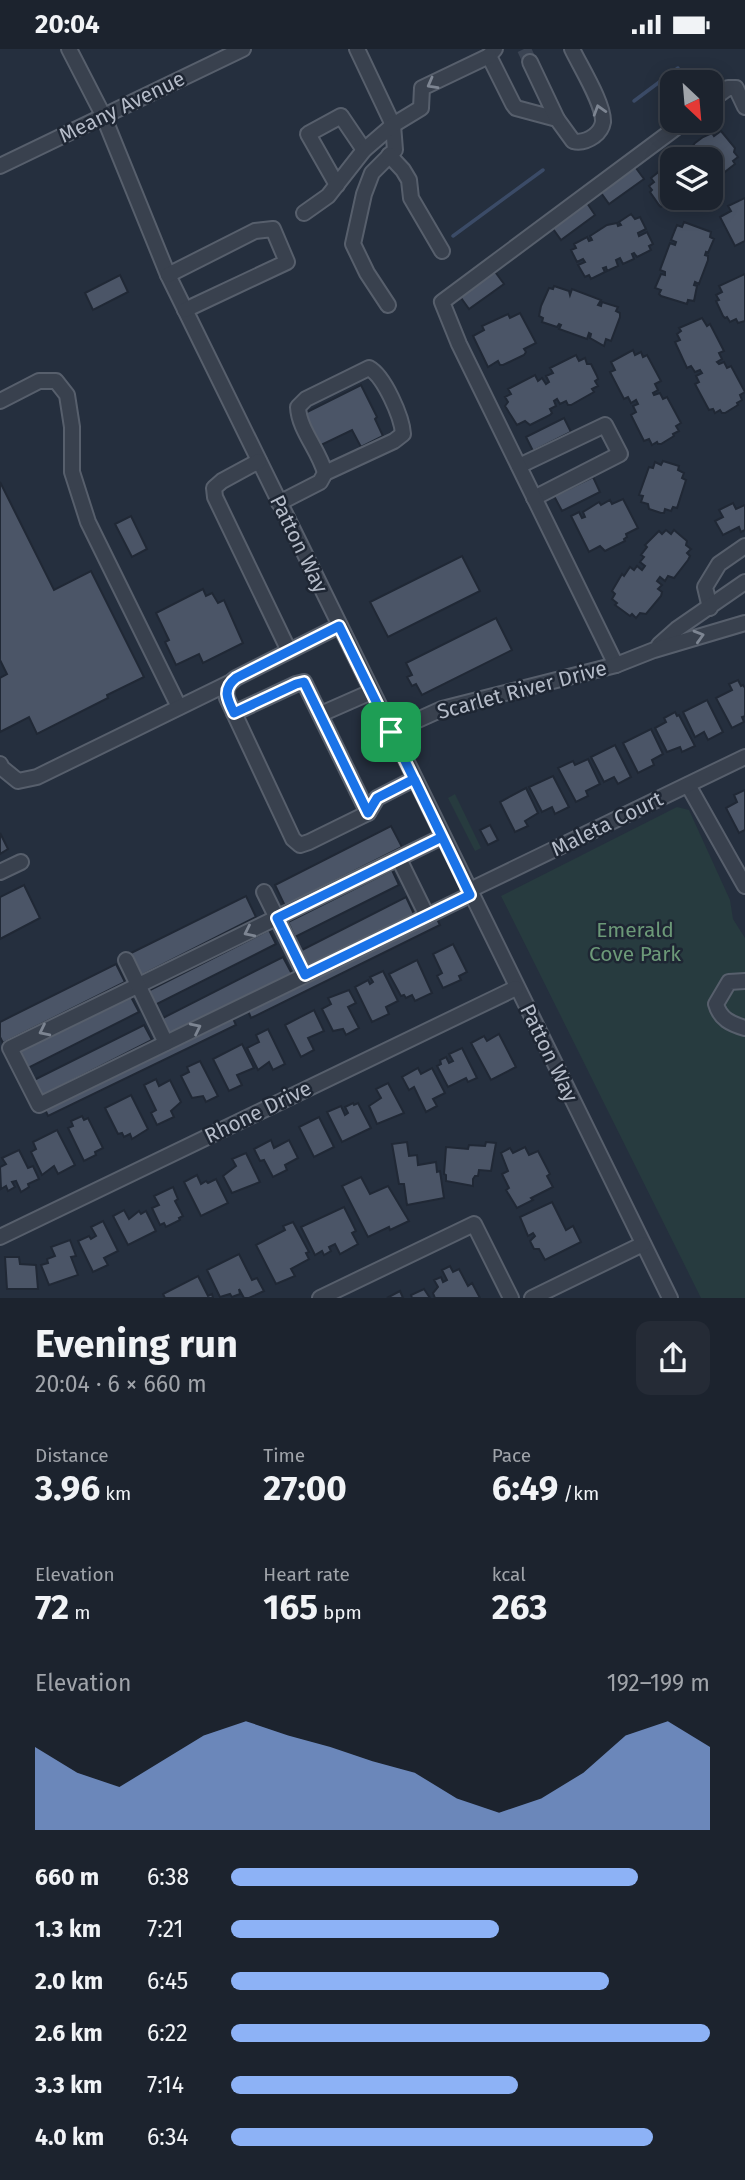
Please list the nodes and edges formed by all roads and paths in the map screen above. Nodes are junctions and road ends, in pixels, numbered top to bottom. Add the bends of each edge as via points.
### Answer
1 (69, 49) edge
2 (243, 49) edge
3 (357, 49) edge
4 (572, 49) edge
5 (492, 52) edge
6 (530, 62) tunnel mouth
7 (723, 92) edge
8 (745, 107) edge
9 (103, 115) junction
10 (558, 119) junction
11 (393, 125) junction
12 (669, 133) edge
13 (364, 151) junction
14 (389, 155) junction
15 (0, 166) edge
16 (337, 185) junction
17 (304, 213) dead end
18 (442, 251) dead end
19 (168, 275) junction
20 (388, 305) dead end
21 (185, 310) junction
22 (0, 401) edge
23 (259, 461) junction
24 (519, 466) junction
25 (325, 473) junction
26 (534, 498) junction
27 (279, 503) junction
28 (745, 546) edge
29 (745, 582) edge
30 (710, 608) junction
31 (745, 623) edge
32 (339, 626) junction
33 (654, 650) junction
34 (289, 651) junction
35 (616, 665) junction
36 (229, 683) junction
37 (371, 692) junction
38 (179, 707) junction
39 (234, 713) junction
40 (321, 714) junction
41 (391, 732) junction
42 (745, 757) edge
43 (0, 764) edge
44 (414, 779) junction
45 (688, 785) junction
46 (368, 813) junction
47 (442, 837) junction
48 (399, 859) junction
49 (21, 862) dead end
50 (0, 872) edge
51 (745, 886) edge
52 (264, 892) dead end
53 (469, 893) junction
54 (427, 916) junction
55 (277, 918) junction
56 (126, 960) dead end
57 (305, 975) junction
58 (745, 981) edge
59 (138, 985) junction
60 (516, 988) junction
61 (745, 1028) edge
62 (166, 1043) junction
63 (0, 1237) edge
64 (643, 1244) junction
65 (320, 1298) edge
66 (511, 1298) edge
67 (532, 1298) edge
68 (670, 1298) edge

1 - 9 street, Patton Way
2 - 9 street, Meany Avenue
3 - 11 street
10 -> 4 street via 577,143 596,134 603,122
5 - 10 street via 516,108
5 -> 11 street via 422,88 421,108
6 - 10 street
7 - 8 street via 736,88
9 - 15 street, Meany Avenue
9 - 19 street, Patton Way
11 - 13 street
11 - 14 street via 395,150
12 - 24 street via 442,302
13 - 16 street
13 - 16 street via 341,116 308,134
14 - 18 street via 409,180 411,198
14 - 20 street via 372,173 353,244
16 - 17 street
19 - 21 street, Patton Way
19 - 21 street via 255,231 273,229 287,262
21 - 23 street, Patton Way
22 - 38 street via 39,381 56,381 67,395 72,472 88,522
23 - 27 street, Patton Way
23 - 34 street via 222,481 214,488 215,497
24 - 26 street
24 - 26 street via 605,425 620,454
25 - 25 street via 403,434 378,373 369,368 298,407
25 - 27 street via 320,482
26 - 35 street
27 - 32 street, Patton Way
28 - 30 street via 719,564 705,587
29 - 30 street, Scarlet River Drive
30 - 33 street, Scarlet River Drive via 677,628
33 -> 31 street, Scarlet River Drive
32 - 34 street
32 - 37 street, Patton Way
33 - 35 street, Scarlet River Drive
34 - 36 street
35 - 41 street, Scarlet River Drive via 442,709
36 - 38 street
36 - 39 street via 227,698
37 - 40 street
37 - 41 street, Patton Way
38 - 43 street via 37,777 18,781
39 - 40 street via 304,682
39 - 46 street via 293,839 300,845
40 - 46 street
41 - 44 street, Patton Way
42 - 45 street, Maleta Court
44 - 46 street via 377,798
44 - 47 street, Patton Way
45 - 51 street
45 - 53 street, Maleta Court
47 - 48 street
47 - 53 street, Patton Way
48 - 54 street
48 - 55 street
49 - 50 street
52 - 55 street
53 - 54 street, Maleta Court
53 - 60 street, Patton Way
54 - 57 street, Maleta Court
55 - 57 street
55 -> 59 street
56 - 59 street
62 -> 57 street, Maleta Court
58 - 61 street via 729,982 716,1004 724,1020
59 - 62 street
59 -> 62 street, Maleta Court via 10,1048 39,1105
60 - 63 street, Rhone Drive
60 - 64 street, Patton Way
64 - 67 street
64 - 68 street, Patton Way
65 - 66 street via 474,1224

